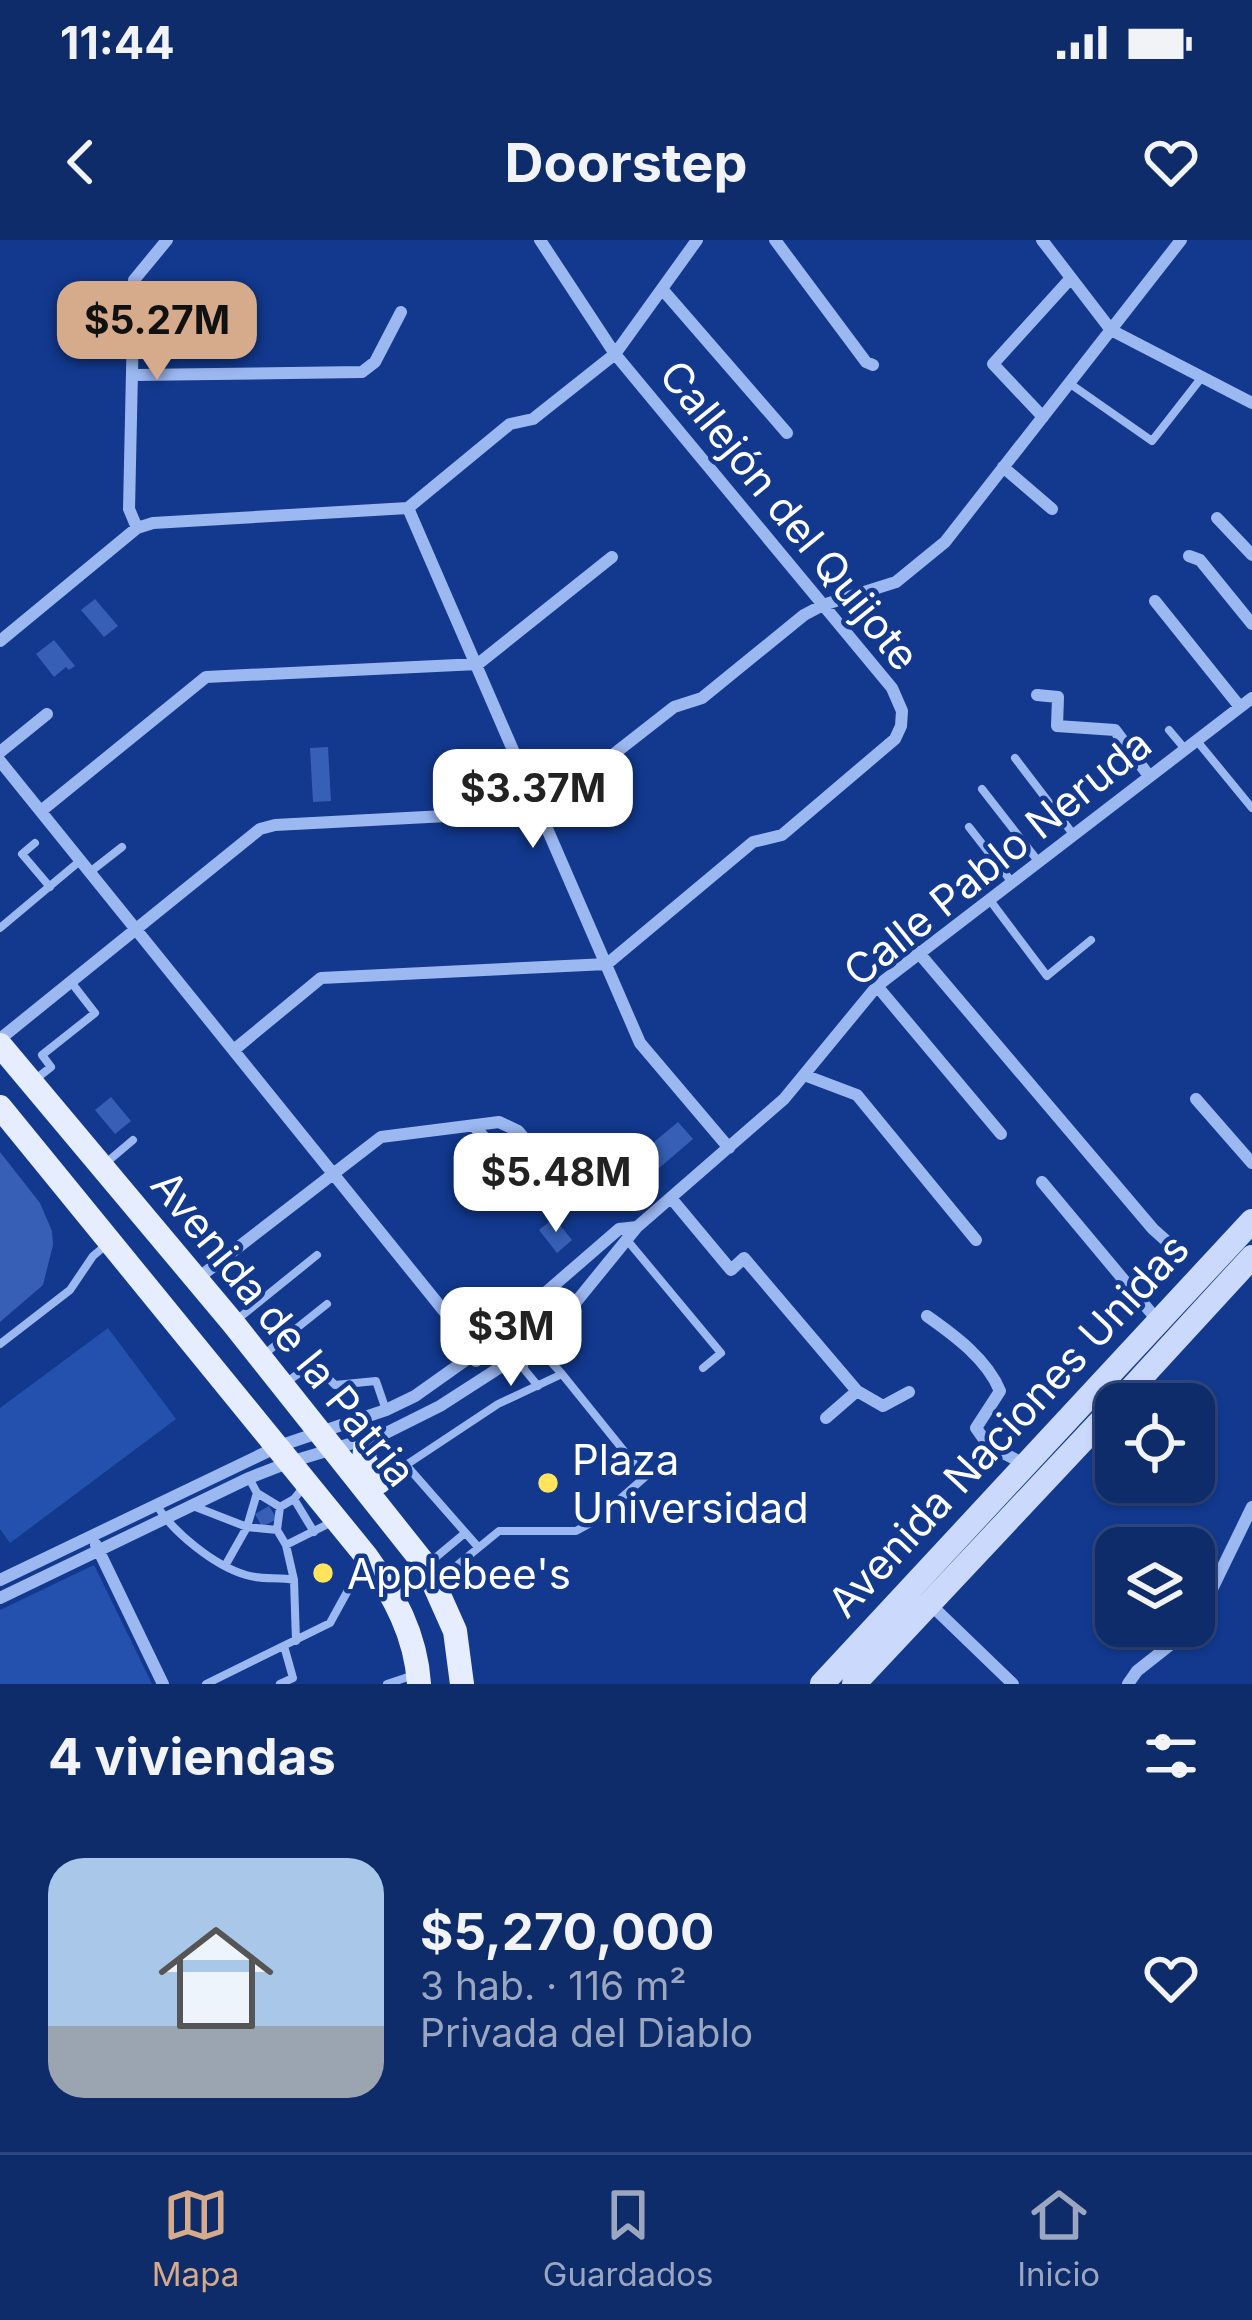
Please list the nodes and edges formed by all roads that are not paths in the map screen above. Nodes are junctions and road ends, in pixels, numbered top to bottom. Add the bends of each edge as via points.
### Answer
1 (167, 240) edge
2 (540, 240) edge
3 (697, 240) edge
4 (775, 240) edge
5 (1042, 240) edge
6 (1180, 240) edge
7 (1072, 278) junction
8 (662, 289) junction
9 (401, 312) dead end
10 (1111, 330) junction
11 (615, 354) junction
12 (873, 365) dead end
13 (134, 374) junction
14 (1202, 377) junction
15 (1070, 383) junction
16 (1252, 403) edge
17 (1043, 417) junction
18 (787, 433) dead end
19 (1004, 467) junction
20 (408, 508) junction
21 (1052, 509) dead end
22 (1217, 518) dead end
23 (137, 528) junction
24 (1252, 555) edge
25 (1189, 556) dead end
26 (611, 557) dead end
27 (1155, 601) dead end
28 (823, 605) junction
29 (1252, 624) edge
30 (0, 641) edge
31 (478, 664) junction
32 (1037, 694) dead end
33 (1246, 702) edge
34 (46, 714) dead end
35 (1168, 730) dead end
36 (1191, 745) junction
37 (0, 752) edge
38 (1015, 758) dead end
39 (0, 761) edge
40 (1149, 776) junction
41 (982, 789) dead end
42 (1252, 808) edge
43 (40, 811) junction
44 (541, 811) junction
45 (969, 827) dead end
46 (1073, 834) junction
47 (35, 843) dead end
48 (122, 847) dead end
49 (1038, 861) junction
50 (86, 866) junction
51 (1011, 881) junction
52 (50, 887) junction
53 (988, 898) junction
54 (0, 928) edge
55 (136, 929) junction
56 (1091, 940) dead end
57 (918, 952) junction
58 (607, 964) junction
59 (71, 982) junction
60 (877, 986) junction
61 (0, 1042) edge
62 (235, 1049) junction
63 (804, 1075) junction
64 (31, 1082) junction
65 (1196, 1099) dead end
66 (0, 1107) edge
67 (475, 1126) dead end
68 (1001, 1134) dead end
69 (133, 1140) dead end
70 (730, 1148) junction
71 (1252, 1163) edge
72 (101, 1167) junction
73 (334, 1171) junction
74 (1042, 1182) dead end
75 (671, 1198) junction
76 (1252, 1221) edge
77 (624, 1235) junction
78 (976, 1240) dead end
79 (111, 1241) junction
80 (1172, 1246) dead end
81 (317, 1255) dead end
82 (1252, 1257) edge
83 (197, 1280) junction
84 (556, 1282) junction
85 (327, 1304) dead end
86 (927, 1316) dead end
87 (1158, 1321) junction
88 (233, 1323) junction
89 (0, 1344) edge
90 (525, 1347) junction
91 (477, 1352) junction
92 (260, 1357) junction
93 (703, 1368) dead end
94 (562, 1374) junction
95 (1139, 1383) edge
96 (433, 1384) junction
97 (283, 1385) junction
98 (538, 1385) junction
99 (856, 1391) junction
100 (909, 1392) dead end
101 (386, 1410) junction
102 (826, 1418) dead end
103 (1095, 1430) edge
104 (367, 1440) junction
105 (328, 1441) junction
106 (284, 1454) junction
107 (1024, 1464) junction
108 (250, 1478) junction
109 (300, 1491) junction
110 (257, 1493) junction
111 (156, 1504) junction
112 (193, 1506) junction
113 (280, 1507) junction
114 (1252, 1507) edge
115 (165, 1520) junction
116 (324, 1526) junction
117 (247, 1527) junction
118 (277, 1530) junction
119 (464, 1533) junction
120 (92, 1535) junction
121 (286, 1545) junction
122 (478, 1547) junction
123 (99, 1551) junction
124 (366, 1556) junction
125 (225, 1565) junction
126 (426, 1569) junction
127 (0, 1580) edge
128 (294, 1580) junction
129 (1215, 1583) edge
130 (0, 1598) edge
131 (929, 1603) junction
132 (296, 1641) junction
133 (284, 1646) junction
134 (1167, 1647) edge
135 (853, 1672) edge
136 (418, 1678) edge
137 (164, 1684) edge
138 (206, 1684) edge
139 (280, 1684) edge
140 (387, 1684) edge
141 (462, 1684) edge
142 (822, 1684) edge
143 (1012, 1684) edge
144 (1128, 1684) edge

1 - 13 street via 134,280
2 - 11 street, Callejón del Quijote
3 - 8 street
4 - 12 street
5 - 7 street
6 - 10 street
7 - 10 street
7 - 17 street via 993,364
8 - 11 street
8 - 18 street
9 - 13 street via 362,372
10 - 14 street
10 - 15 street
11 - 20 street via 533,419 510,424
11 - 28 street, Callejón del Quijote
13 - 23 street via 130,509
14 - 15 lane via 1152,441
14 - 16 street
15 - 17 street
17 - 19 street
19 - 21 street
19 - 28 street via 914,569 879,590
20 - 23 street
20 - 31 street
22 - 24 street
23 - 30 street
25 - 29 street
26 - 31 street
27 - 33 street
28 - 44 street
28 - 58 street, Callejón del Quijote via 899,699 895,739 782,835 754,842
31 - 43 street via 206,677
31 - 44 street
32 - 40 street via 1058,697 1057,726 1114,730
33 - 36 street, Calle Pablo Neruda
34 - 37 street
35 - 36 lane
36 - 40 street, Calle Pablo Neruda
36 - 42 lane
38 - 46 lane
39 - 43 street
40 - 46 street, Calle Pablo Neruda
41 - 49 lane
43 - 50 street
44 - 55 street via 266,826
44 - 58 street
45 - 51 lane
46 - 49 street, Calle Pablo Neruda
47 - 52 lane via 22,854
48 - 50 lane
49 - 51 street, Calle Pablo Neruda
50 - 52 lane
50 - 55 street
51 - 53 street, Calle Pablo Neruda
52 - 54 lane
53 - 56 lane via 1047,976
53 - 57 street, Calle Pablo Neruda
55 - 59 street
55 - 62 street
57 - 60 street, Calle Pablo Neruda
57 - 80 street
58 - 62 street via 321,978
58 - 70 street via 640,1043
59 - 61 street
59 - 64 lane via 95,1012 42,1055 51,1067
60 - 63 street, Calle Pablo Neruda
60 - 68 street
61 - 64 main road, Avenida de la Patria
62 - 73 street
63 - 70 street, Calle Pablo Neruda
63 - 78 street via 857,1095
64 - 72 main road, Avenida de la Patria
65 - 71 street
66 - 79 main road, Avenida de la Patria
67 - 73 street via 381,1137
69 - 72 lane
70 - 75 street, Calle Pablo Neruda
72 - 83 main road, Avenida de la Patria
73 - 83 street
73 - 91 street
74 - 87 street
75 - 77 street, Calle Pablo Neruda
75 - 99 street via 730,1270 744,1258
76 - 87 street, Avenida Naciones Unidas
77 - 84 street, Calle Pablo Neruda
77 - 90 street, Calle Pablo Neruda via 576,1302
77 - 93 lane via 721,1353
79 - 89 lane via 70,1290
79 - 106 main road, Avenida de la Patria
81 - 88 lane
82 - 95 street, Avenida Naciones Unidas
83 - 88 main road, Avenida de la Patria
84 - 90 street via 530,1322
84 - 91 street, Calle Pablo Neruda
85 - 92 lane
86 - 107 street via 960,1339 1000,1391 976,1428 981,1438
87 - 107 street, Avenida Naciones Unidas
88 - 92 main road, Avenida de la Patria
90 - 94 lane
90 - 96 street via 501,1345
90 - 98 lane via 524,1369
90 - 104 street, Calle Pablo Neruda via 440,1406
91 - 96 street, Calle Pablo Neruda
92 - 97 main road, Avenida de la Patria
94 - 98 lane
94 - 122 lane via 645,1477 576,1531 499,1531
96 - 101 street, Calle Pablo Neruda
97 - 101 lane via 313,1364 335,1385 376,1381
97 - 105 main road, Avenida de la Patria
98 - 119 lane via 406,1465
99 - 100 street via 883,1406
99 - 102 street
101 - 105 street, Calle Pablo Neruda
103 - 131 street, Avenida Naciones Unidas
104 - 105 street, Calle Pablo Neruda
104 - 126 main road via 364,1460 412,1527
105 - 106 street
105 - 106 street
105 - 126 main road, Avenida de la Patria
106 - 108 street
106 - 109 main road, Avenida de la Patria
106 - 111 street
107 - 135 street, Avenida Naciones Unidas
108 - 110 lane
108 - 112 street
109 - 113 lane
109 - 116 main road, Avenida de la Patria
110 - 113 lane
110 - 117 lane
111 - 115 lane
111 - 120 street
112 - 115 street
112 - 117 lane
113 - 118 lane
114 - 129 street
115 - 123 street
115 - 125 lane
116 - 121 lane
116 - 124 main road, Avenida de la Patria
117 - 118 lane
117 - 125 lane
118 - 121 lane
119 - 122 lane
119 - 126 lane
120 - 123 street
120 - 127 street
121 - 128 lane
122 - 126 lane
123 - 130 street
123 - 137 street
124 - 132 lane via 337,1616
124 - 136 main road, Avenida de la Patria via 403,1616
125 - 128 lane
126 - 141 main road, Avenida de la Patria via 455,1631
128 - 132 lane
131 - 135 street, Avenida Naciones Unidas
131 - 143 street
132 - 133 lane
133 - 138 lane
133 - 139 lane via 293,1678
134 - 144 street
135 - 142 street, Avenida Naciones Unidas
136 - 140 lane

